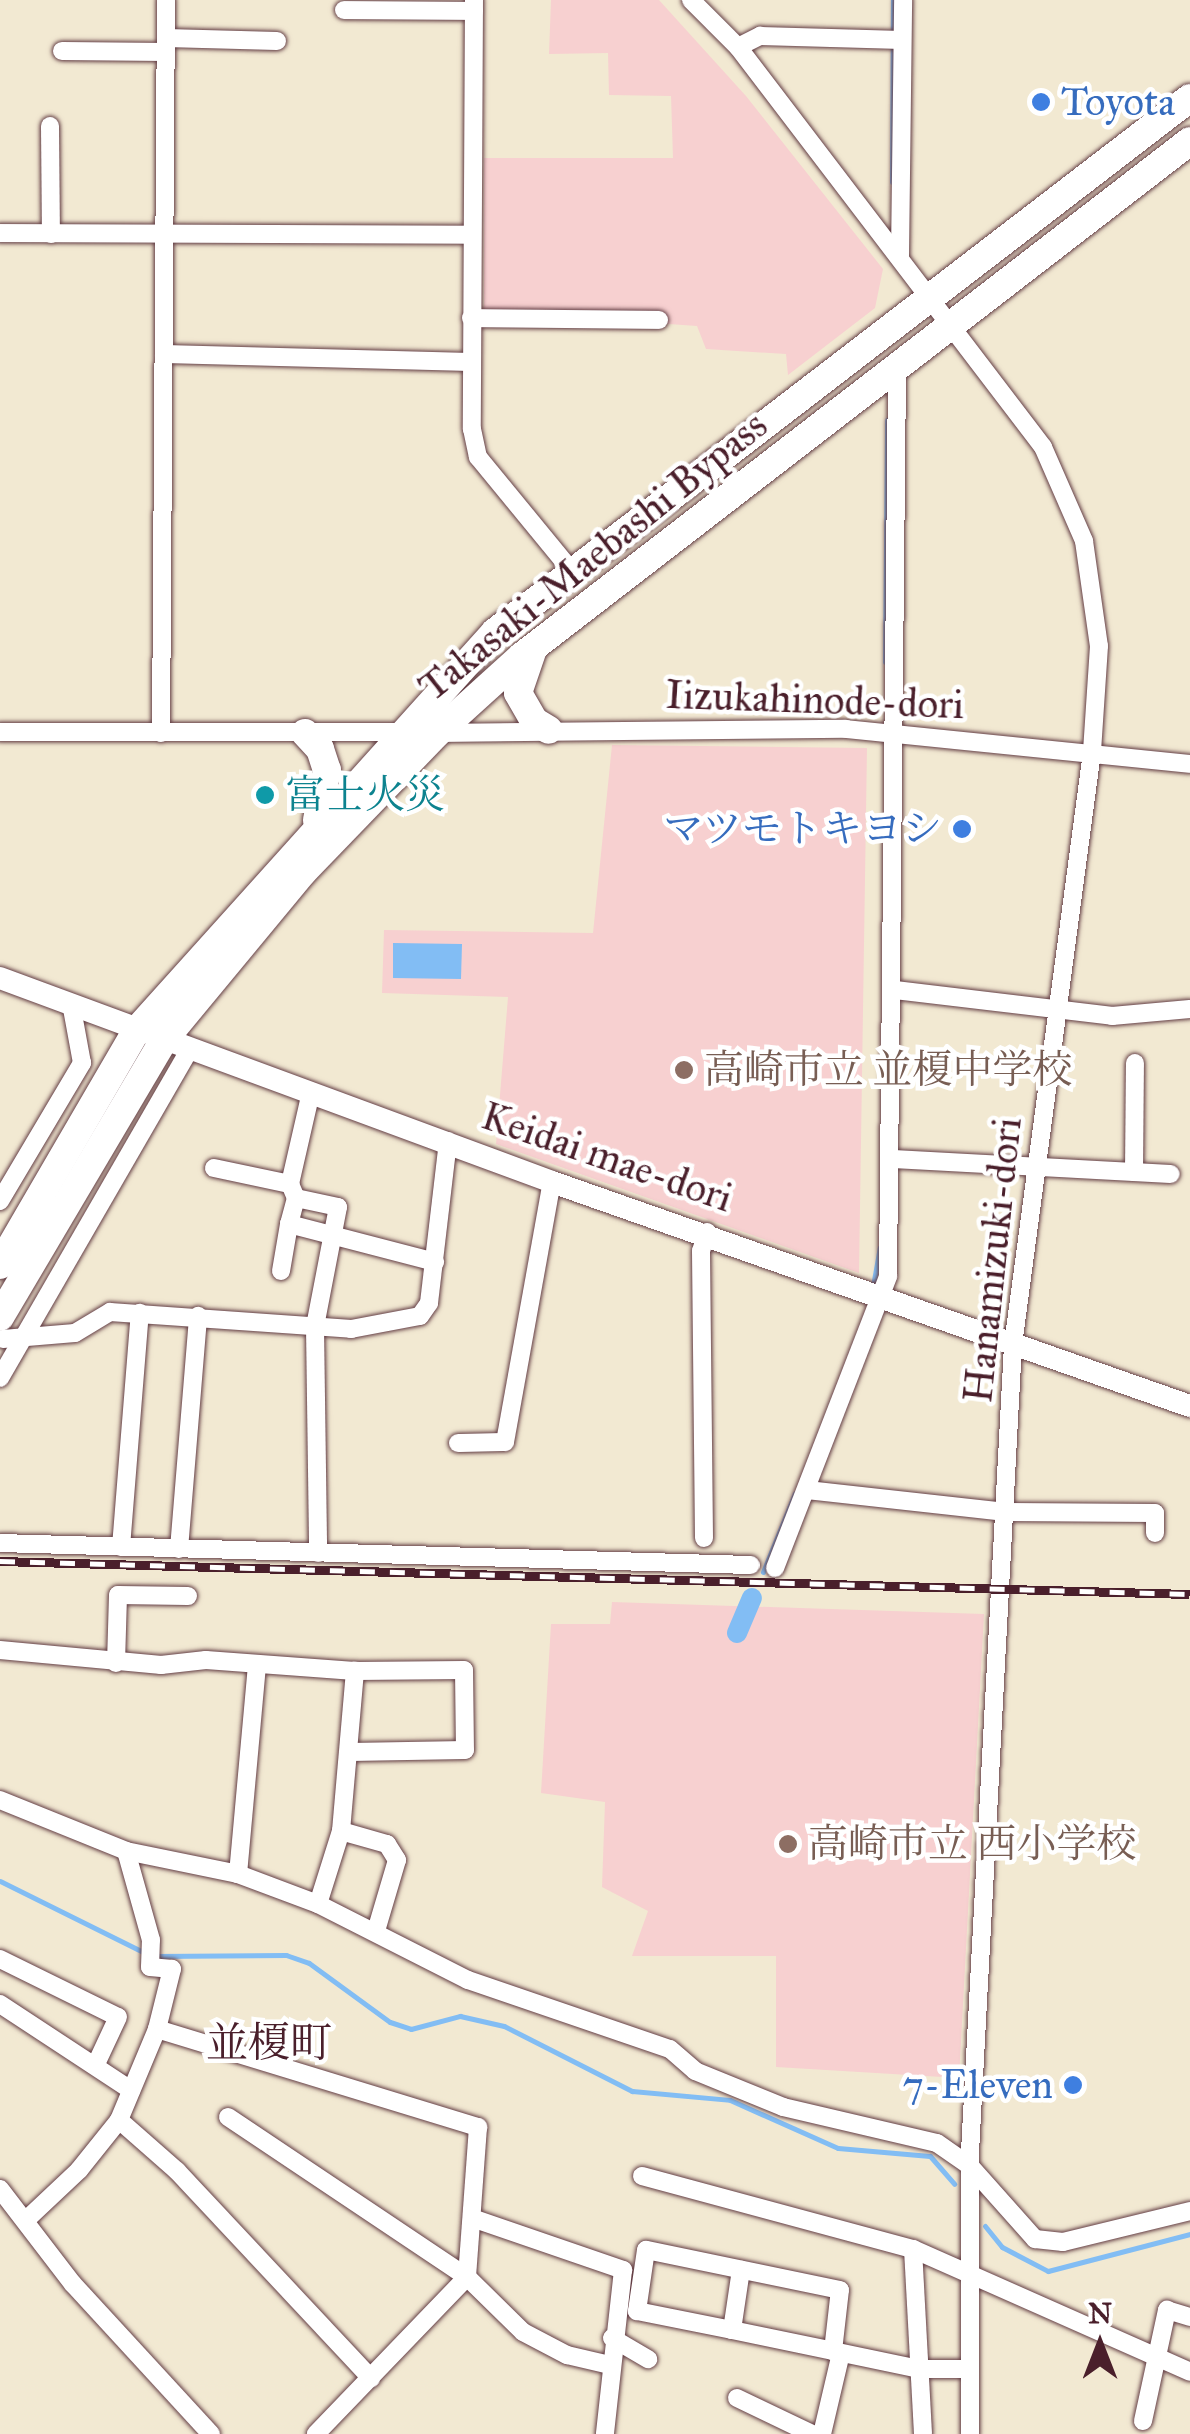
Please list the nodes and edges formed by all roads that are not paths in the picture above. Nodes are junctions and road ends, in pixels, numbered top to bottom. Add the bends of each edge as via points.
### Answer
1 (166, 0) edge
2 (691, 0) edge
3 (902, 0) edge
4 (474, 6) edge
5 (344, 10) dead end
6 (902, 40) junction
7 (276, 41) dead end
8 (166, 45) junction
9 (738, 47) junction
10 (62, 51) dead end
11 (1190, 98) edge
12 (50, 126) dead end
13 (1190, 141) edge
14 (0, 234) edge
15 (51, 234) junction
16 (165, 234) junction
17 (472, 235) junction
18 (900, 256) junction
19 (933, 297) junction
20 (471, 318) junction
21 (659, 320) dead end
22 (953, 322) junction
23 (164, 354) junction
24 (471, 362) junction
25 (897, 364) junction
26 (570, 570) junction
27 (535, 646) junction
28 (549, 730) junction
29 (0, 732) edge
30 (305, 732) junction
31 (400, 732) junction
32 (897, 732) junction
33 (161, 733) junction
34 (437, 733) junction
35 (1092, 752) junction
36 (1190, 764) edge
37 (315, 826) junction
38 (0, 978) edge
39 (896, 990) junction
40 (71, 1003) junction
41 (1058, 1009) junction
42 (1190, 1009) edge
43 (163, 1040) junction
44 (1135, 1063) dead end
45 (311, 1092) junction
46 (448, 1141) junction
47 (894, 1159) junction
48 (1037, 1166) junction
49 (214, 1168) dead end
50 (1134, 1172) junction
51 (1171, 1174) dead end
52 (552, 1182) junction
53 (293, 1191) junction
54 (0, 1201) edge
55 (289, 1224) junction
56 (707, 1232) junction
57 (334, 1236) junction
58 (434, 1262) junction
59 (0, 1266) edge
60 (281, 1271) dead end
61 (882, 1298) junction
62 (140, 1313) junction
63 (198, 1316) junction
64 (315, 1327) junction
65 (8, 1332) edge
66 (1013, 1345) junction
67 (0, 1378) edge
68 (1190, 1406) edge
69 (458, 1442) dead end
70 (807, 1490) junction
71 (1006, 1512) junction
72 (1155, 1533) dead end
73 (704, 1538) dead end
74 (0, 1543) edge
75 (122, 1547) junction
76 (180, 1548) junction
77 (318, 1553) junction
78 (751, 1565) dead end
79 (775, 1568) dead end
80 (188, 1596) dead end
81 (0, 1650) edge
82 (116, 1663) junction
83 (257, 1666) junction
84 (355, 1671) junction
85 (350, 1752) junction
86 (0, 1800) edge
87 (341, 1831) junction
88 (126, 1851) junction
89 (238, 1874) junction
90 (318, 1904) junction
91 (376, 1931) junction
92 (0, 1959) edge
93 (0, 2004) edge
94 (157, 2028) junction
95 (97, 2062) junction
96 (131, 2090) junction
97 (228, 2117) dead end
98 (119, 2120) junction
99 (970, 2166) junction
100 (642, 2176) dead end
101 (0, 2189) edge
102 (1190, 2211) edge
103 (472, 2218) junction
104 (26, 2220) junction
105 (913, 2249) junction
106 (741, 2270) junction
107 (967, 2274) junction
108 (467, 2277) junction
109 (1190, 2317) edge
110 (732, 2330) junction
111 (612, 2338) junction
112 (837, 2352) junction
113 (1155, 2357) junction
114 (648, 2359) dead end
115 (610, 2365) junction
116 (920, 2369) junction
117 (969, 2369) junction
118 (1190, 2372) edge
119 (371, 2378) junction
120 (737, 2398) dead end
121 (1144, 2421) dead end
122 (203, 2431) edge
123 (316, 2434) edge
124 (605, 2434) edge
125 (812, 2434) edge
126 (822, 2434) edge
127 (922, 2434) edge
128 (970, 2434) edge

1 - 8 street
2 - 9 street
3 - 6 street
4 - 5 street
4 - 17 street
6 - 9 street via 760,36
6 - 18 street
7 - 8 street
8 - 10 street
8 - 16 street
9 - 18 street
11 - 19 highway, Takasaki-Maebashi Bypass
12 - 15 street
13 - 22 highway, Takasaki-Maebashi Bypass
14 - 15 street
15 - 16 street
16 - 17 street
16 - 23 street
17 - 20 street
18 - 19 street
19 - 22 street, Hanamizuki-dori
19 - 26 highway, Takasaki-Maebashi Bypass
20 - 21 street
20 - 24 street
22 - 25 highway, Takasaki-Maebashi Bypass
22 - 35 street, Hanamizuki-dori via 1043,448 1084,541 1100,646
23 - 24 street
23 - 33 street
24 - 26 street via 478,457
25 - 27 highway, Takasaki-Maebashi Bypass
25 - 32 street
26 - 31 highway, Takasaki-Maebashi Bypass via 494,632
27 - 28 highway via 518,693 534,721
27 - 34 highway, Takasaki-Maebashi Bypass
28 - 32 street, Iizukahinode-dori
28 - 34 street, Iizukahinode-dori
29 - 33 street, Iizukahinode-dori
30 - 31 street, Iizukahinode-dori
30 - 33 street, Iizukahinode-dori
30 - 37 highway via 327,770
31 - 34 street, Iizukahinode-dori
31 - 37 highway, Takasaki-Maebashi Bypass
32 - 35 street, Iizukahinode-dori
32 - 39 street
34 - 43 highway, Takasaki-Maebashi Bypass via 303,872
35 - 36 street, Iizukahinode-dori
35 - 41 street, Hanamizuki-dori
37 - 43 highway, Takasaki-Maebashi Bypass
38 - 40 main road, Keidai mae-dori
39 - 41 street
39 - 47 street
40 - 43 main road, Keidai mae-dori
40 - 54 street via 82,1062
41 - 42 street via 1112,1016
41 - 48 street, Hanamizuki-dori
43 - 45 main road, Keidai mae-dori
43 - 59 highway, Takasaki-Maebashi Bypass
43 - 65 highway, Takasaki-Maebashi Bypass
44 - 50 street
45 - 46 main road, Keidai mae-dori
45 - 53 street
46 - 52 main road, Keidai mae-dori
46 - 58 street
47 - 48 street
47 - 61 street
48 - 50 street
48 - 66 street, Hanamizuki-dori
49 - 53 street
50 - 51 street
52 - 56 main road, Keidai mae-dori
52 - 69 street via 504,1442
53 - 55 street
53 - 57 street via 338,1207
55 - 57 street
55 - 60 street
56 - 61 main road, Keidai mae-dori
56 - 73 street via 700,1251
57 - 58 street
57 - 64 street
58 - 64 street via 420,1316 405,1323
61 - 66 main road, Keidai mae-dori
61 - 70 street
62 - 63 street
62 - 65 street via 110,1312 75,1332
62 - 75 street
63 - 64 street
63 - 76 street
64 - 77 street
65 - 67 street
66 - 68 main road, Keidai mae-dori
66 - 71 street, Hanamizuki-dori
70 - 71 street
70 - 79 street
71 - 72 street via 1155,1513
71 - 99 street, Hanamizuki-dori
74 - 75 street
75 - 76 street
76 - 77 street
77 - 78 street
80 - 82 street via 118,1595
81 - 82 street
82 - 83 street
83 - 84 street
83 - 89 street
84 - 85 street
84 - 85 street via 464,1670 465,1750
85 - 87 street
86 - 88 street
87 - 90 street
87 - 91 street via 386,1844 396,1860
88 - 89 street
88 - 94 street via 151,1940 151,1964 172,1969
89 - 90 street
90 - 91 street
91 - 99 street via 468,1980 670,2049 695,2071 760,2098 922,2136
92 - 95 street via 118,2017
93 - 95 street
94 - 96 street
94 - 103 street via 478,2127
95 - 96 street
96 - 98 street
97 - 108 street
98 - 104 street via 80,2170
98 - 119 street via 178,2171
99 - 102 street via 1022,2227 1050,2244
99 - 107 street, Hanamizuki-dori
100 - 105 street
101 - 104 street
103 - 108 street
103 - 111 street via 622,2270
104 - 122 street
105 - 107 street
105 - 116 street
106 - 110 street
106 - 110 street via 646,2250 637,2311
106 - 112 street via 840,2290
107 - 113 street
107 - 117 street
108 - 115 street via 523,2332
108 - 119 street
109 - 113 street via 1167,2310
110 - 112 street
111 - 114 street
111 - 115 street
112 - 116 street
112 - 126 street
113 - 118 street
113 - 121 street
115 - 124 street
116 - 117 street
116 - 127 street
117 - 128 street
119 - 123 street
120 - 125 street

